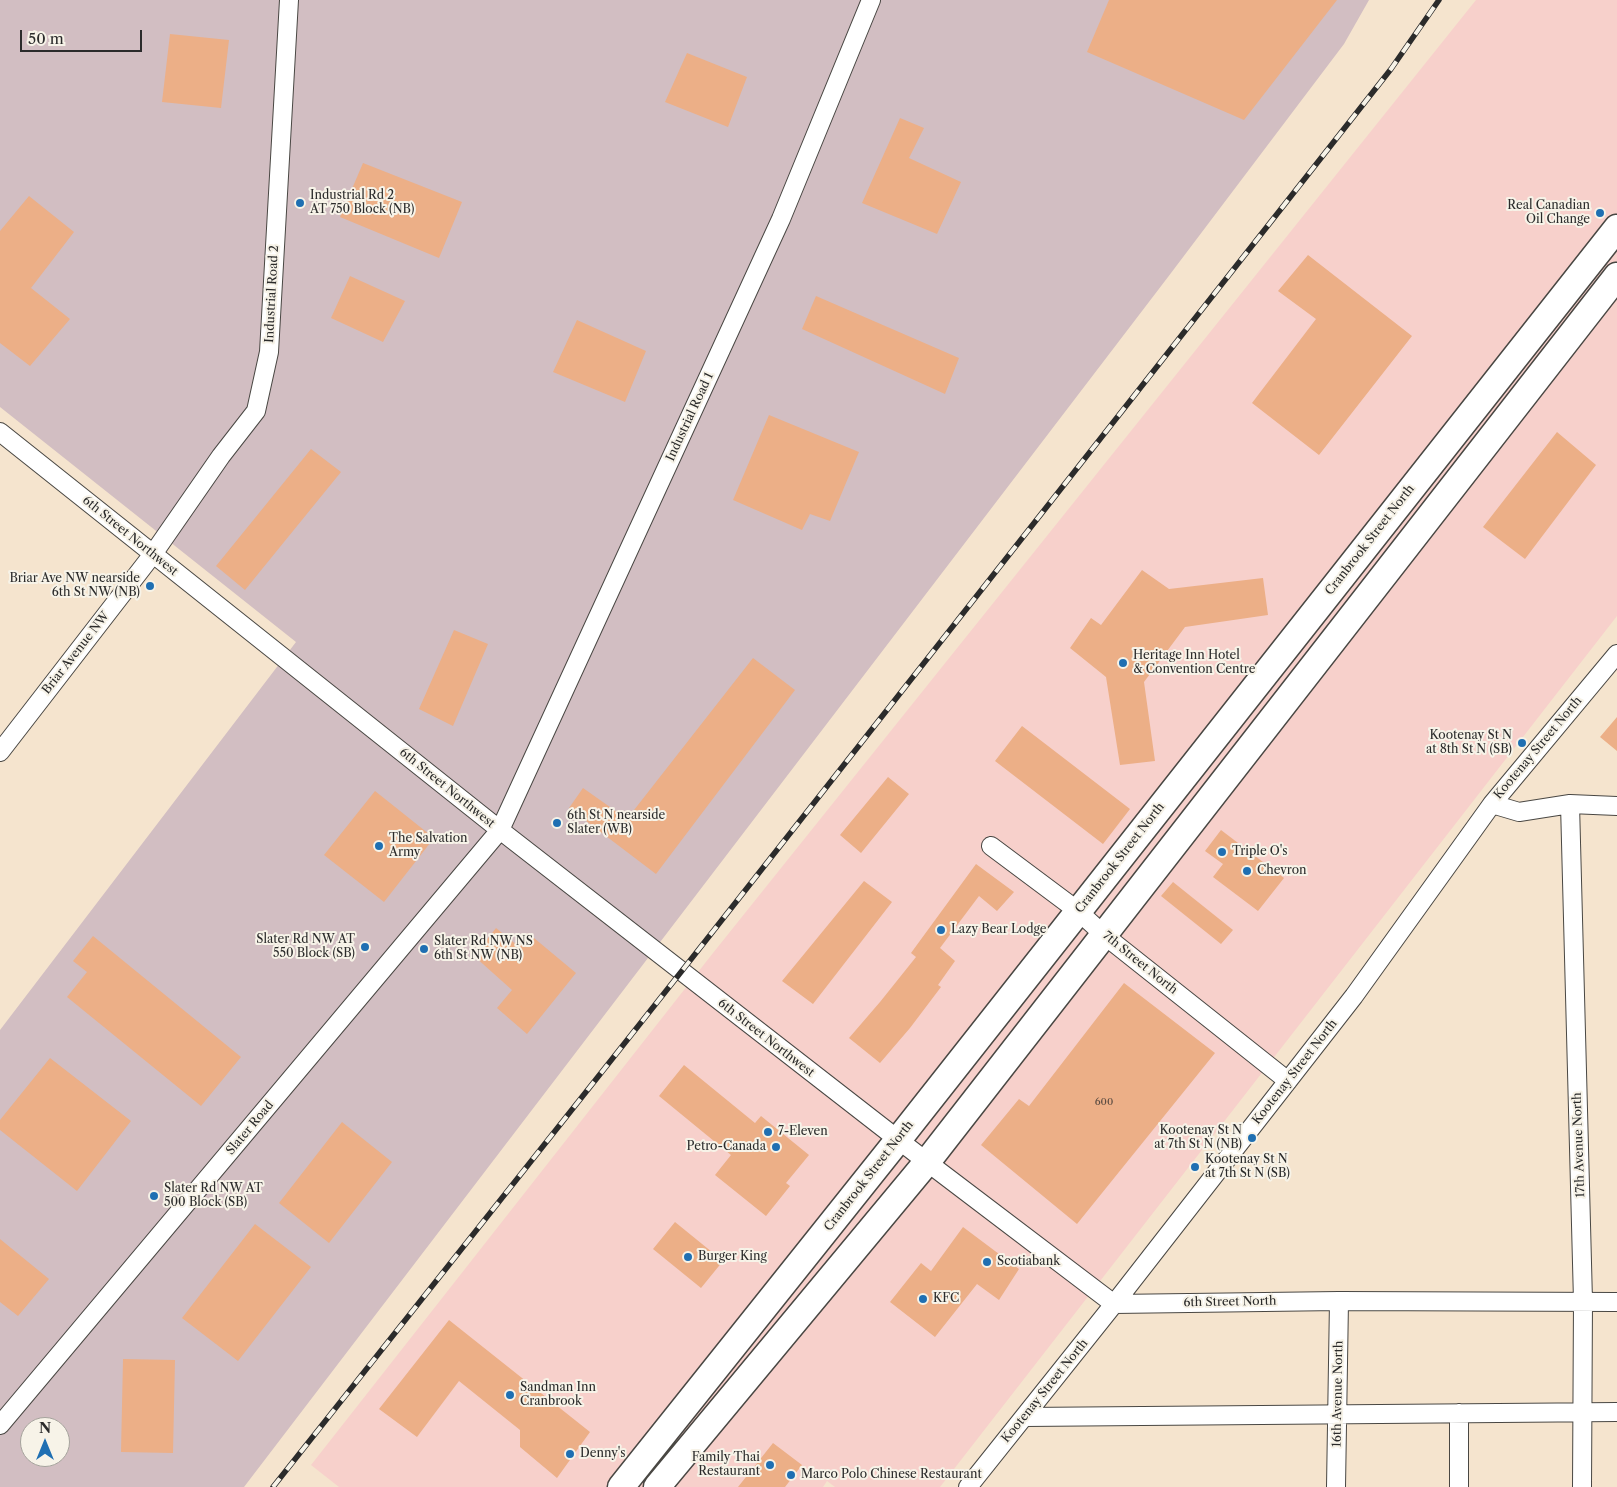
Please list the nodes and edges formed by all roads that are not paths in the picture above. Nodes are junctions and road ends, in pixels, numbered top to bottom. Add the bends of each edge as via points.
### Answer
1 (288, 0) edge
2 (871, 0) edge
3 (1617, 228) edge
4 (1617, 276) edge
5 (0, 432) edge
6 (153, 554) junction
7 (1617, 654) edge
8 (0, 752) edge
9 (1492, 804) junction
10 (1570, 804) junction
11 (1617, 806) edge
12 (500, 830) junction
13 (992, 846) dead end
14 (1078, 911) junction
15 (1104, 935) junction
16 (1288, 1081) junction
17 (898, 1140) junction
18 (927, 1162) junction
19 (1339, 1301) junction
20 (1583, 1302) junction
21 (1617, 1302) edge
22 (1114, 1304) junction
23 (1582, 1412) junction
24 (1617, 1412) edge
25 (1459, 1413) junction
26 (1338, 1414) junction
27 (1024, 1417) junction
28 (0, 1426) edge
29 (621, 1487) edge
30 (657, 1487) edge
31 (968, 1487) edge
32 (1336, 1487) edge
33 (1459, 1487) edge
34 (1582, 1487) edge

1 - 6 street, Industrial Road 2 via 269,352 264,379 256,411
2 - 12 street, Industrial Road 1 via 782,219
3 - 14 highway, Cranbrook Street North
4 - 15 highway
5 - 6 street, 6th Street Northwest
6 - 8 street, Briar Avenue NW
6 - 12 street, 6th Street Northwest
7 - 9 street, Kootenay Street North
9 - 10 street via 1518,812
9 - 16 street, Kootenay Street North via 1354,996
10 - 11 street
10 - 20 street, 17th Avenue North
12 - 17 street, 6th Street Northwest
12 - 28 street, Slater Road
13 - 14 street, 7th Street North
14 - 15 street, 7th Street North
14 - 17 highway, Cranbrook Street North
15 - 16 street, 7th Street North
15 - 18 highway
16 - 22 street, Kootenay Street North
17 - 18 street
17 - 29 highway, Cranbrook Street North
18 - 22 street
18 - 30 highway
19 - 20 street, 6th Street North
19 - 22 street, 6th Street North
19 - 26 street, 16th Avenue North
20 - 21 street, 6th Street North
20 - 23 street, 17th Avenue North
22 - 27 street, Kootenay Street North
23 - 24 street
23 - 25 street
23 - 34 street, 17th Avenue North
25 - 26 street
25 - 33 street
26 - 27 street
26 - 32 street, 16th Avenue North
27 - 31 street, Kootenay Street North

